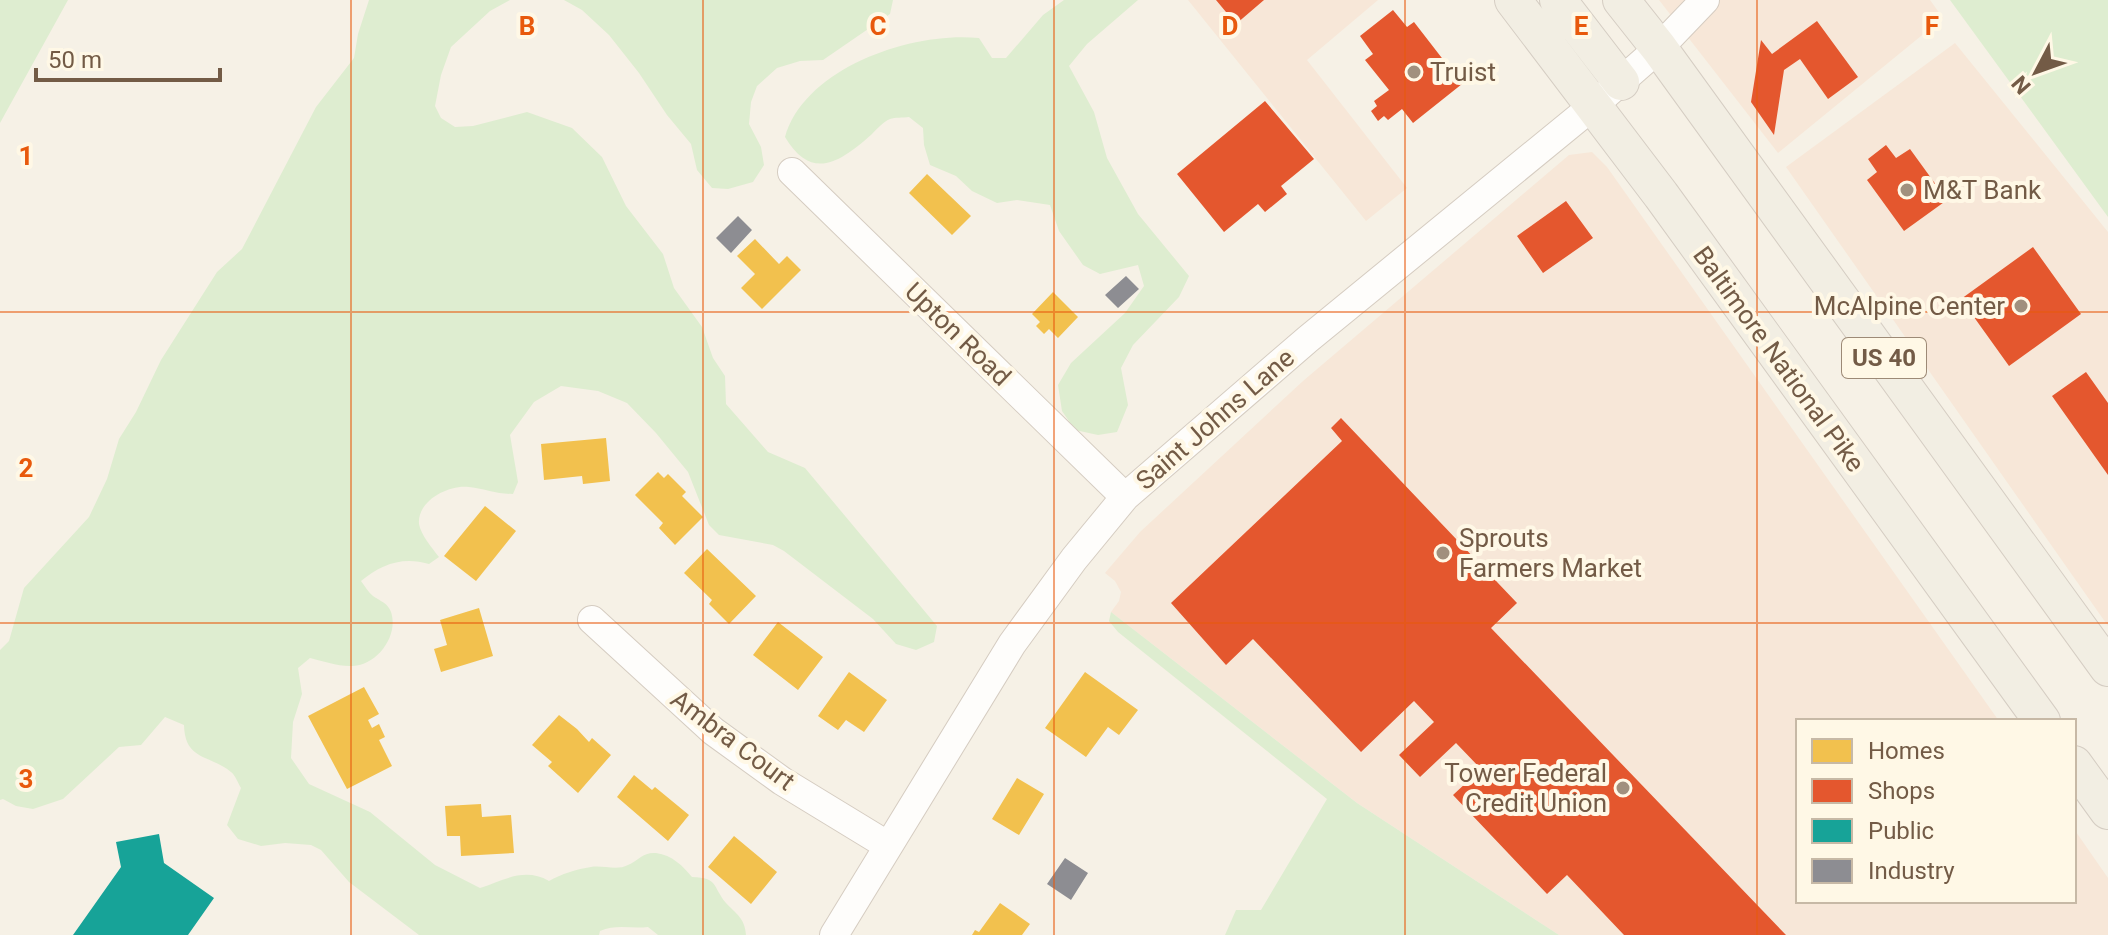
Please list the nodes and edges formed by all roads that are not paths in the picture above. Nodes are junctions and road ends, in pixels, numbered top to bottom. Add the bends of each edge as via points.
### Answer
1 (1513, 0) edge
2 (1558, 0) edge
3 (1621, 0) edge
4 (1705, 0) edge
5 (1659, 48) junction
6 (1621, 82) junction
7 (1594, 105) junction
8 (792, 172) dead end
9 (1125, 497) junction
10 (592, 620) dead end
11 (2108, 668) edge
12 (2041, 719) edge
13 (2076, 767) edge
14 (2108, 811) edge
15 (887, 845) junction
16 (834, 935) edge

1 - 7 main road, Baltimore National Pike
2 - 6 main road
3 - 5 main road, US 40
4 - 5 street, Saint Johns Lane
5 - 6 street, Saint Johns Lane
5 - 11 main road, US 40
6 - 7 street, Saint Johns Lane
7 - 9 street, Saint Johns Lane
7 - 12 main road, Baltimore National Pike
8 - 9 street, Upton Road
9 - 15 street, Saint Johns Lane via 1012,644
10 - 15 street, Ambra Court via 713,731 782,781
13 - 14 main road
15 - 16 street, Saint Johns Lane

